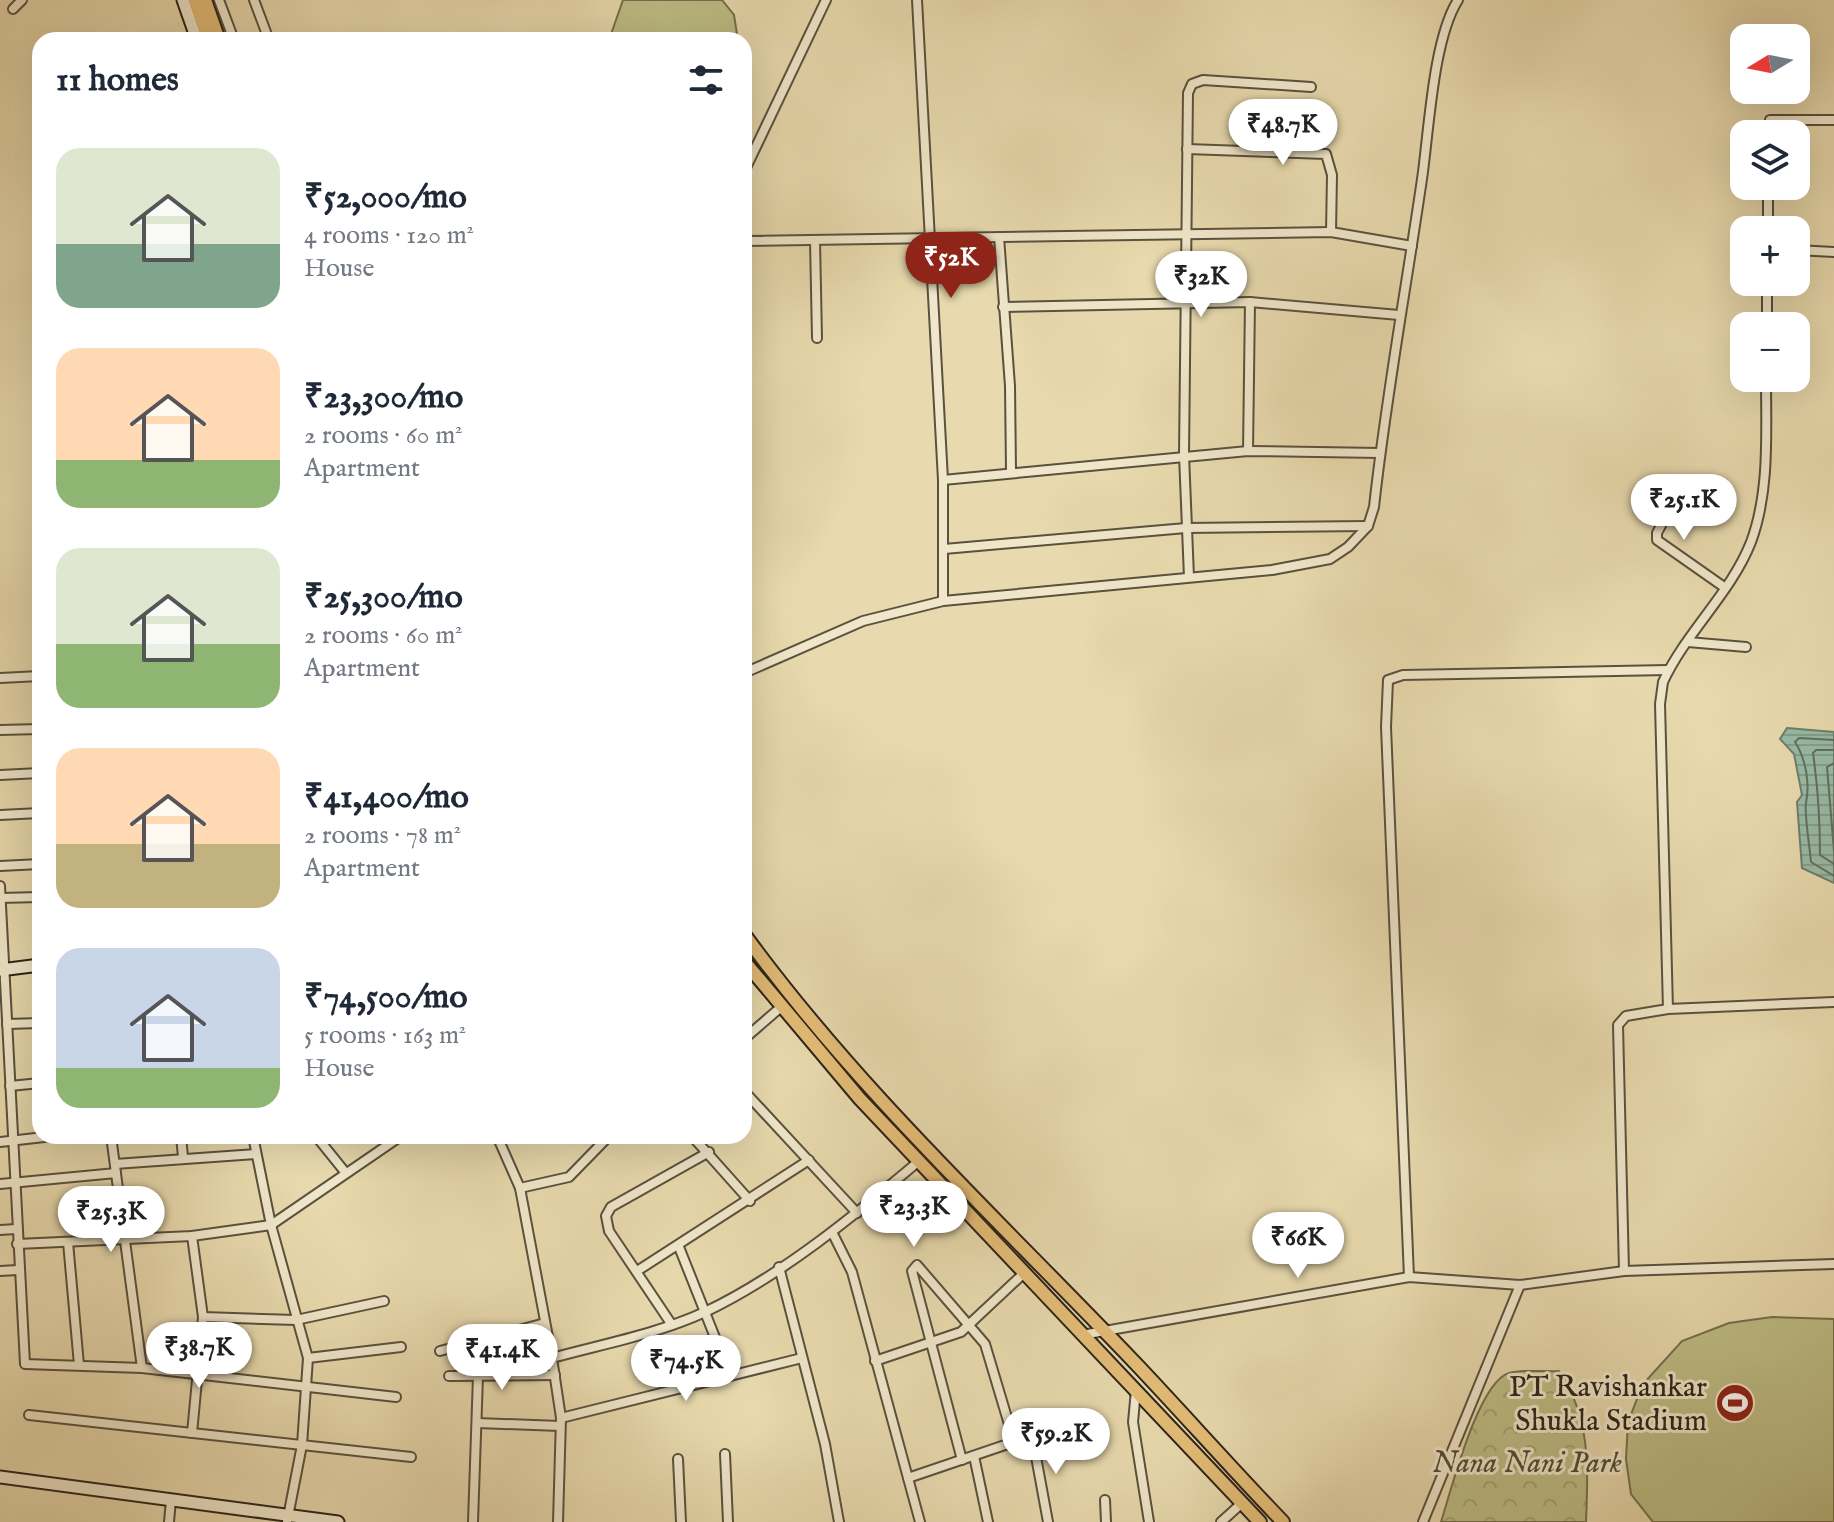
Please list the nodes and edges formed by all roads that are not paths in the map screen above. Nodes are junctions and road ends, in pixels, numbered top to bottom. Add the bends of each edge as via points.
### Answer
1 (22, 0) edge
2 (183, 0) edge
3 (195, 0) edge
4 (205, 0) edge
5 (219, 0) edge
6 (254, 0) edge
7 (826, 0) edge
8 (917, 0) edge
9 (1458, 0) edge
10 (13, 9) dead end
11 (194, 32) edge
12 (206, 32) edge
13 (216, 32) edge
14 (231, 32) edge
15 (266, 32) edge
16 (1311, 87) dead end
17 (1810, 120) edge
18 (1834, 120) edge
19 (1187, 149) junction
20 (752, 155) edge
21 (1186, 232) junction
22 (1331, 232) junction
23 (999, 237) junction
24 (933, 239) junction
25 (815, 240) junction
26 (752, 241) edge
27 (1412, 246) junction
28 (1810, 251) edge
29 (1834, 252) edge
30 (1250, 302) junction
31 (1188, 303) junction
32 (1003, 307) junction
33 (1399, 315) junction
34 (817, 338) dead end
35 (1766, 392) edge
36 (1248, 451) junction
37 (1380, 453) junction
38 (1184, 455) junction
39 (1011, 471) junction
40 (943, 480) junction
41 (1682, 486) dead end
42 (1368, 526) junction
43 (1186, 528) junction
44 (944, 549) junction
45 (1189, 577) junction
46 (1724, 587) junction
47 (943, 601) junction
48 (1688, 642) junction
49 (1746, 647) dead end
50 (752, 670) edge
51 (1668, 670) junction
52 (32, 676) edge
53 (0, 678) edge
54 (32, 729) edge
55 (0, 730) edge
56 (32, 773) edge
57 (0, 775) edge
58 (32, 813) edge
59 (0, 815) edge
60 (32, 864) edge
61 (0, 866) edge
62 (0, 886) edge
63 (32, 897) edge
64 (1, 898) edge
65 (752, 945) edge
66 (32, 966) edge
67 (2, 969) edge
68 (752, 971) edge
69 (1834, 1002) edge
70 (781, 1007) junction
71 (1668, 1009) junction
72 (32, 1023) edge
73 (7, 1024) junction
74 (752, 1032) edge
75 (32, 1084) edge
76 (10, 1086) junction
77 (752, 1099) edge
78 (32, 1139) edge
79 (12, 1141) junction
80 (0, 1142) edge
81 (112, 1144) edge
82 (182, 1144) edge
83 (254, 1144) edge
84 (322, 1144) edge
85 (389, 1144) edge
86 (501, 1144) edge
87 (601, 1144) edge
88 (700, 1144) edge
89 (709, 1152) junction
90 (256, 1154) junction
91 (183, 1157) junction
92 (809, 1160) junction
93 (919, 1161) junction
94 (116, 1168) junction
95 (345, 1172) junction
96 (14, 1183) junction
97 (0, 1184) edge
98 (520, 1186) junction
99 (750, 1201) junction
100 (857, 1213) junction
101 (271, 1225) junction
102 (16, 1229) junction
103 (0, 1230) edge
104 (833, 1234) junction
105 (192, 1236) junction
106 (125, 1237) junction
107 (68, 1242) junction
108 (17, 1244) junction
109 (679, 1247) junction
110 (1834, 1264) edge
111 (779, 1267) junction
112 (18, 1270) junction
113 (0, 1271) edge
114 (637, 1271) junction
115 (1624, 1271) junction
116 (1024, 1273) junction
117 (1409, 1277) junction
118 (1520, 1285) junction
119 (384, 1301) dead end
120 (706, 1311) junction
121 (203, 1317) junction
122 (296, 1320) junction
123 (545, 1323) junction
124 (970, 1323) junction
125 (672, 1325) junction
126 (1103, 1330) junction
127 (1081, 1336) junction
128 (932, 1345) junction
129 (401, 1347) dead end
130 (440, 1351) dead end
131 (308, 1358) junction
132 (552, 1358) junction
133 (802, 1358) junction
134 (875, 1361) junction
135 (79, 1365) junction
136 (142, 1368) junction
137 (199, 1374) junction
138 (555, 1375) junction
139 (730, 1375) junction
140 (449, 1376) dead end
141 (478, 1376) junction
142 (308, 1388) junction
143 (1136, 1390) junction
144 (396, 1397) dead end
145 (29, 1415) dead end
146 (561, 1422) junction
147 (477, 1423) junction
148 (1055, 1428) dead end
149 (192, 1433) junction
150 (1032, 1435) junction
151 (1014, 1441) junction
152 (302, 1445) junction
153 (725, 1454) dead end
154 (974, 1456) junction
155 (411, 1457) dead end
156 (678, 1459) dead end
157 (962, 1460) junction
158 (0, 1477) edge
159 (908, 1478) junction
160 (171, 1500) junction
161 (1105, 1500) dead end
162 (1242, 1503) junction
163 (259, 1516) edge
164 (287, 1518) edge
165 (169, 1522) edge
166 (338, 1522) edge
167 (473, 1522) edge
168 (558, 1522) edge
169 (681, 1522) edge
170 (728, 1522) edge
171 (839, 1522) edge
172 (920, 1522) edge
173 (988, 1522) edge
174 (1048, 1522) edge
175 (1106, 1522) edge
176 (1149, 1522) edge
177 (1221, 1522) edge
178 (1260, 1522) edge
179 (1283, 1522) edge
180 (1423, 1522) edge

1 - 10 street
2 - 11 street
3 - 12 main road
4 - 13 main road
5 - 14 street
6 - 15 street
7 - 20 street
8 - 24 street
9 - 27 street via 1440,56
16 - 19 street via 1197,81 1188,93
17 - 18 street
19 - 21 street
19 - 22 street via 1326,154 1332,175
21 - 22 street
21 - 23 street
21 - 31 street
22 - 27 street
23 - 24 street
23 - 32 street
24 - 25 street
24 - 40 street
25 - 26 street
25 - 34 street
27 - 33 street
28 - 29 street
30 - 31 street
30 - 33 street
30 - 36 street
31 - 32 street
31 - 38 street
32 - 39 street
33 - 37 street
35 - 46 street via 1758,515 1750,543
36 - 37 street
36 - 38 street
37 - 42 street
38 - 39 street
38 - 43 street
39 - 40 street
40 - 44 street
41 - 46 street via 1657,540
42 - 43 street
42 - 45 street via 1330,559
43 - 44 street
43 - 45 street
44 - 47 street
45 - 47 street
46 - 48 street
47 - 50 street via 863,621
48 - 49 street
48 - 51 street
51 - 71 street via 1660,704
51 - 117 street via 1403,675 1388,680
52 - 53 street
54 - 55 street
56 - 57 street
58 - 59 street
60 - 61 street
62 - 64 street
63 - 64 street
64 - 67 street
65 - 126 main road via 790,998 926,1151
66 - 67 street
67 - 73 street
68 - 70 main road
69 - 71 street
70 - 74 street
70 - 93 main road
71 - 115 street via 1626,1016 1618,1025
72 - 73 street
73 - 76 street
75 - 76 street
76 - 79 street
77 - 92 street
78 - 79 street
79 - 80 street
79 - 96 street
81 - 94 street
82 - 91 street
83 - 90 street
84 - 95 street
85 - 95 street
86 - 98 street
87 - 98 street via 569,1177
88 - 89 street
89 - 99 street
89 - 114 street via 608,1212 609,1231
90 - 91 street
90 - 101 street
91 - 94 street
92 - 99 street
92 - 100 street
93 - 100 street
93 - 116 main road
94 - 96 street
94 - 106 street
95 - 101 street
96 - 97 street
96 - 102 street
98 - 123 street
99 - 109 street
100 - 104 street
101 - 105 street
101 - 122 street
102 - 103 street
102 - 108 street
104 - 111 street
104 - 134 street via 852,1272
105 - 106 street
105 - 121 street
106 - 107 street
106 - 136 street
107 - 108 street
107 - 135 street
108 - 112 street
109 - 114 street
109 - 120 street
110 - 115 street
111 - 120 street
111 - 133 street
112 - 113 street
112 - 135 street via 25,1364
114 - 125 street
115 - 118 street
116 - 124 street
116 - 127 main road
117 - 118 street
117 - 126 street
118 - 180 street
119 - 122 street
120 - 125 street
120 - 139 street
121 - 122 street
121 - 137 street
122 - 131 street
123 - 130 street
123 - 132 street
124 - 128 street
124 - 128 street via 920,1266 914,1266
124 - 151 street via 994,1365
125 - 132 street
126 - 127 street
126 - 179 main road
127 - 143 main road
128 - 134 street
128 - 157 street
129 - 131 street
131 - 142 street
132 - 138 street
133 - 139 street
133 - 171 street
134 - 159 street
135 - 136 street
136 - 137 street
137 - 142 street
137 - 149 street
138 - 141 street
138 - 146 street
139 - 146 street
140 - 141 street
141 - 147 street
142 - 144 street
142 - 152 street
143 - 162 main road
143 - 176 street via 1133,1422
145 - 149 street
146 - 147 street
146 - 168 street
147 - 167 street
148 - 150 street
149 - 152 street
150 - 151 street
150 - 174 street
151 - 154 street
152 - 155 street
152 - 164 street
153 - 170 street
154 - 157 street
154 - 173 street
156 - 169 street
157 - 159 street
158 - 160 street
159 - 172 street
160 - 163 street
160 - 165 street
161 - 175 street
162 - 177 street
162 - 178 main road
163 - 164 street
164 - 166 street

